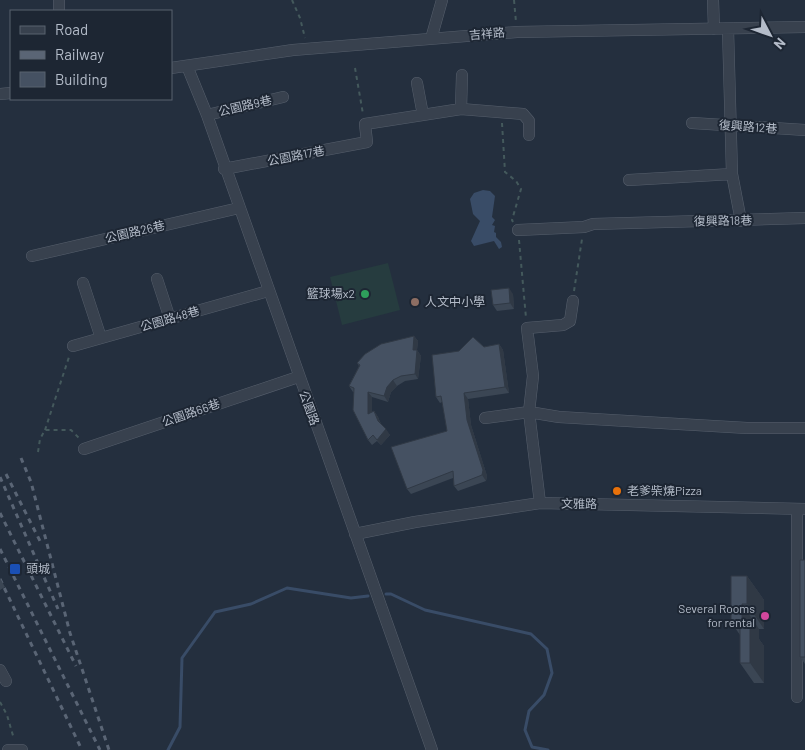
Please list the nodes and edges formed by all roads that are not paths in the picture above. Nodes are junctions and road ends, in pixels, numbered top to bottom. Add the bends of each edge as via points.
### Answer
1 (442, 0) edge
2 (713, 0) edge
3 (805, 27) edge
4 (728, 29) junction
5 (714, 30) junction
6 (431, 39) junction
7 (187, 66) junction
8 (172, 68) edge
9 (462, 75) dead end
10 (417, 84) dead end
11 (283, 97) dead end
12 (462, 109) junction
13 (207, 115) junction
14 (423, 115) junction
15 (692, 123) dead end
16 (730, 126) junction
17 (805, 130) edge
18 (529, 135) dead end
19 (224, 169) junction
20 (732, 174) junction
21 (629, 180) dead end
22 (239, 208) junction
23 (805, 218) edge
24 (741, 221) junction
25 (518, 230) road end
26 (32, 256) dead end
27 (158, 279) dead end
28 (83, 283) dead end
29 (268, 291) junction
30 (573, 301) road end
31 (170, 319) junction
32 (101, 338) junction
33 (73, 346) road end
34 (298, 377) junction
35 (529, 412) junction
36 (485, 418) dead end
37 (805, 428) edge
38 (84, 449) road end
39 (540, 504) junction
40 (801, 509) edge
41 (355, 534) junction
42 (0, 670) edge
43 (6, 681) dead end
44 (797, 697) dead end
45 (432, 750) edge

1 - 6 street
2 - 5 street
3 - 4 street, 吉祥路
4 - 5 street, 吉祥路
4 - 16 street
5 - 6 street, 吉祥路 via 517,32
6 - 7 street, 吉祥路 via 308,48
7 - 8 street, 吉祥路
7 - 13 street, 公園路
9 - 12 street
10 - 14 street
11 - 13 street, 公園路9巷
12 - 14 street
12 - 18 street via 523,114 529,121
13 - 19 street, 公園路
14 - 19 street, 公園路17巷 via 365,124 367,142
15 - 16 street, 復興路12巷
16 - 17 street, 復興路12巷
16 - 20 street
19 - 22 street, 公園路
20 - 21 street
20 - 24 street
22 - 26 street, 公園路26巷
22 - 29 street, 公園路
23 - 24 street, 復興路18巷
24 - 25 street, 復興路18巷 via 593,224
27 - 31 street
28 - 32 street
29 - 31 street, 公園路48巷
29 - 34 street, 公園路
30 - 35 street via 570,321 563,325 527,328 533,376
31 - 32 street, 公園路48巷
32 - 33 street, 公園路48巷
34 - 38 street, 公園路66巷
34 - 41 street, 公園路
35 - 36 street
35 - 37 street via 559,417
35 - 39 street
39 - 40 street, 文雅路
39 - 41 street, 文雅路 via 424,520
40 - 44 street
41 - 45 street, 公園路
42 - 43 street

